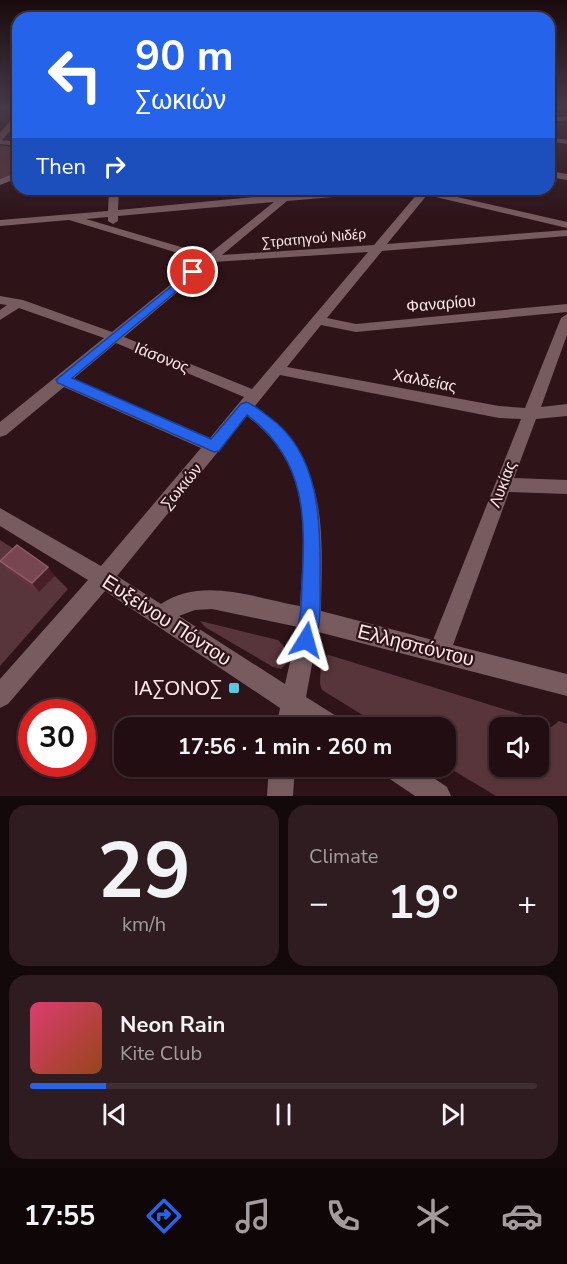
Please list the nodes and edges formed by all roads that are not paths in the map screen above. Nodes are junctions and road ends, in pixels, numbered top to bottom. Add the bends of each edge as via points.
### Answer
1 (114, 195) edge
2 (250, 195) edge
3 (280, 195) edge
4 (288, 195) edge
5 (417, 195) edge
6 (442, 195) edge
7 (252, 201) junction
8 (113, 213) junction
9 (69, 217) junction
10 (0, 223) edge
11 (567, 225) edge
12 (113, 230) junction
13 (567, 233) edge
14 (378, 248) junction
15 (209, 259) junction
16 (0, 300) edge
17 (19, 303) junction
18 (567, 308) edge
19 (0, 316) edge
20 (567, 318) edge
21 (319, 321) junction
22 (113, 337) junction
23 (278, 370) junction
24 (62, 380) junction
25 (251, 402) junction
26 (567, 410) edge
27 (530, 414) junction
28 (0, 431) edge
29 (214, 447) junction
30 (502, 484) junction
31 (567, 487) edge
32 (0, 516) edge
33 (103, 578) junction
34 (161, 616) junction
35 (310, 619) junction
36 (440, 650) junction
37 (567, 685) edge
38 (0, 696) edge
39 (294, 702) junction
40 (291, 717) edge
41 (316, 717) edge
42 (281, 777) edge
43 (410, 777) edge
44 (280, 796) edge
45 (438, 796) edge

1 - 8 street
2 - 7 street
3 - 7 street
4 - 15 street
5 - 14 street, Σωκιών
6 - 11 street
7 - 8 street
8 - 9 street
8 - 12 street
9 - 10 street
9 - 12 street, Στρατηγού Νιδέρ
12 - 15 street, Στρατηγού Νιδέρ
13 - 14 street, Στρατηγού Νιδέρ
14 - 15 street, Στρατηγού Νιδέρ
14 - 21 street, Σωκιών
15 - 22 street
16 - 17 street, Ιάσονος
17 - 19 street
17 - 22 street, Ιάσονος
18 - 21 street, Φαναρίου via 356,328
20 - 27 street, Λυκίας
21 - 23 street, Σωκιών
22 - 24 street
22 - 25 street, Ιάσονος
23 - 25 street, Σωκιών
23 - 27 street, Χαλδείας
24 - 28 street
24 - 29 street
25 - 29 street, Σωκιών
25 - 35 street, Ιάσονος via 286,443 300,469 313,528
26 - 27 street, Χαλδείας
27 - 30 street, Λυκίας
29 - 33 street, Σωκιών
30 - 31 street
30 - 36 street, Λυκίας
32 - 33 street, Ευξείνου Πόντου
33 - 34 street, Ευξείνου Πόντου
33 - 38 street, Σωκιών
34 - 35 street, Ελλησπόντου via 177,605 212,600
34 - 39 street, Ευξείνου Πόντου
35 - 36 street, Ελλησπόντου
35 - 39 street, Ιάσονος
36 - 37 street, Ελλησπόντου
39 - 40 street, Ιάσονος
39 - 41 street, Ευξείνου Πόντου
42 - 44 street
43 - 45 street

